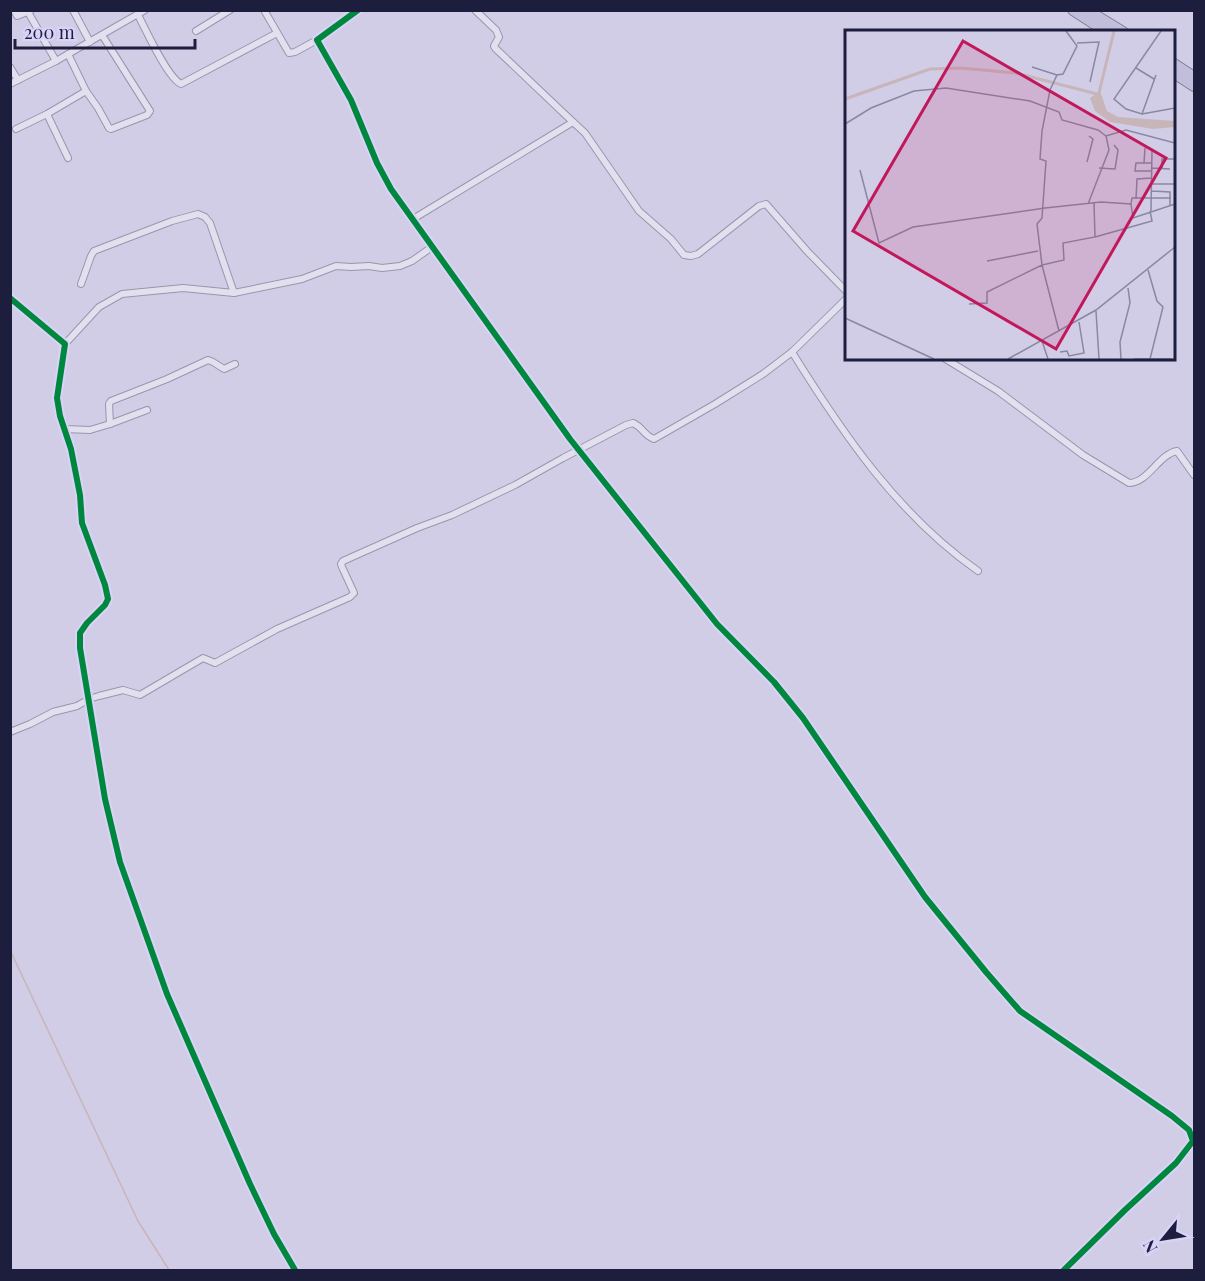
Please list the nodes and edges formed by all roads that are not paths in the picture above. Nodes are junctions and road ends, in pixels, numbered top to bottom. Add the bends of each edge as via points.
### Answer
1 (73, 10) edge
2 (145, 10) edge
3 (230, 10) edge
4 (264, 10) edge
5 (358, 10) edge
6 (475, 10) edge
7 (1087, 10) edge
8 (29, 11) edge
9 (1074, 11) edge
10 (138, 15) junction
11 (14, 16) edge
12 (1104, 30) edge
13 (1120, 30) edge
14 (196, 31) dead end
15 (277, 33) junction
16 (102, 35) junction
17 (317, 40) junction
18 (90, 42) junction
19 (68, 54) junction
20 (56, 61) junction
21 (1175, 66) edge
22 (10, 67) edge
23 (1175, 74) edge
24 (18, 80) junction
25 (1194, 83) edge
26 (10, 84) edge
27 (86, 92) junction
28 (47, 114) junction
29 (573, 122) junction
30 (16, 129) dead end
31 (68, 158) dead end
32 (413, 219) junction
33 (432, 247) junction
34 (81, 284) dead end
35 (845, 290) edge
36 (234, 293) junction
37 (10, 298) edge
38 (845, 300) edge
39 (64, 344) junction
40 (792, 352) junction
41 (947, 360) edge
42 (235, 364) dead end
43 (147, 411) dead end
44 (110, 424) junction
45 (65, 429) junction
46 (579, 449) junction
47 (1194, 475) edge
48 (978, 571) dead end
49 (89, 699) junction
50 (10, 732) edge
51 (295, 1270) edge
52 (1064, 1270) edge

1 - 18 street
2 - 10 street
3 - 14 street
4 - 15 street
5 - 17 street
6 - 29 street via 496,30 499,37 495,48
7 - 13 highway
8 - 11 street
8 - 20 street
9 - 12 highway
10 - 15 street via 170,74 181,84
10 - 16 street
15 - 17 street via 291,53
16 - 18 street
16 - 27 street via 150,111 109,128
17 - 32 street via 351,100 377,163
18 - 19 street
19 - 20 street
19 - 27 street
20 - 24 street
21 - 25 highway
22 - 24 street
23 - 25 highway
24 - 26 street
27 - 28 street
28 - 30 street
28 - 31 street
29 - 32 street
29 - 35 street via 585,133 639,211 684,255 698,255 766,204
32 - 33 street
33 - 36 street via 400,266 336,266 302,279
33 - 46 street
34 - 36 street via 94,250 198,214 210,224
36 - 39 street via 183,288 122,294 99,307
37 - 39 street
38 - 40 street
39 - 45 street via 57,398
40 - 46 street via 763,374 654,439 633,423
40 - 48 street via 849,440 883,482 928,531
41 - 47 street via 1129,483 1175,451
42 - 44 street via 224,369 208,360 111,401
43 - 44 street
44 - 45 street via 90,430
45 - 49 street via 80,495 82,524 108,599 80,633
46 - 49 street via 452,515 343,561 354,593 350,597 277,629 215,663 203,658 140,695 119,690
46 - 52 street via 717,624 774,682 925,897 1020,1011 1190,1130 1193,1141 1176,1163
49 - 50 street
49 - 51 street via 120,862 167,994 250,1184

